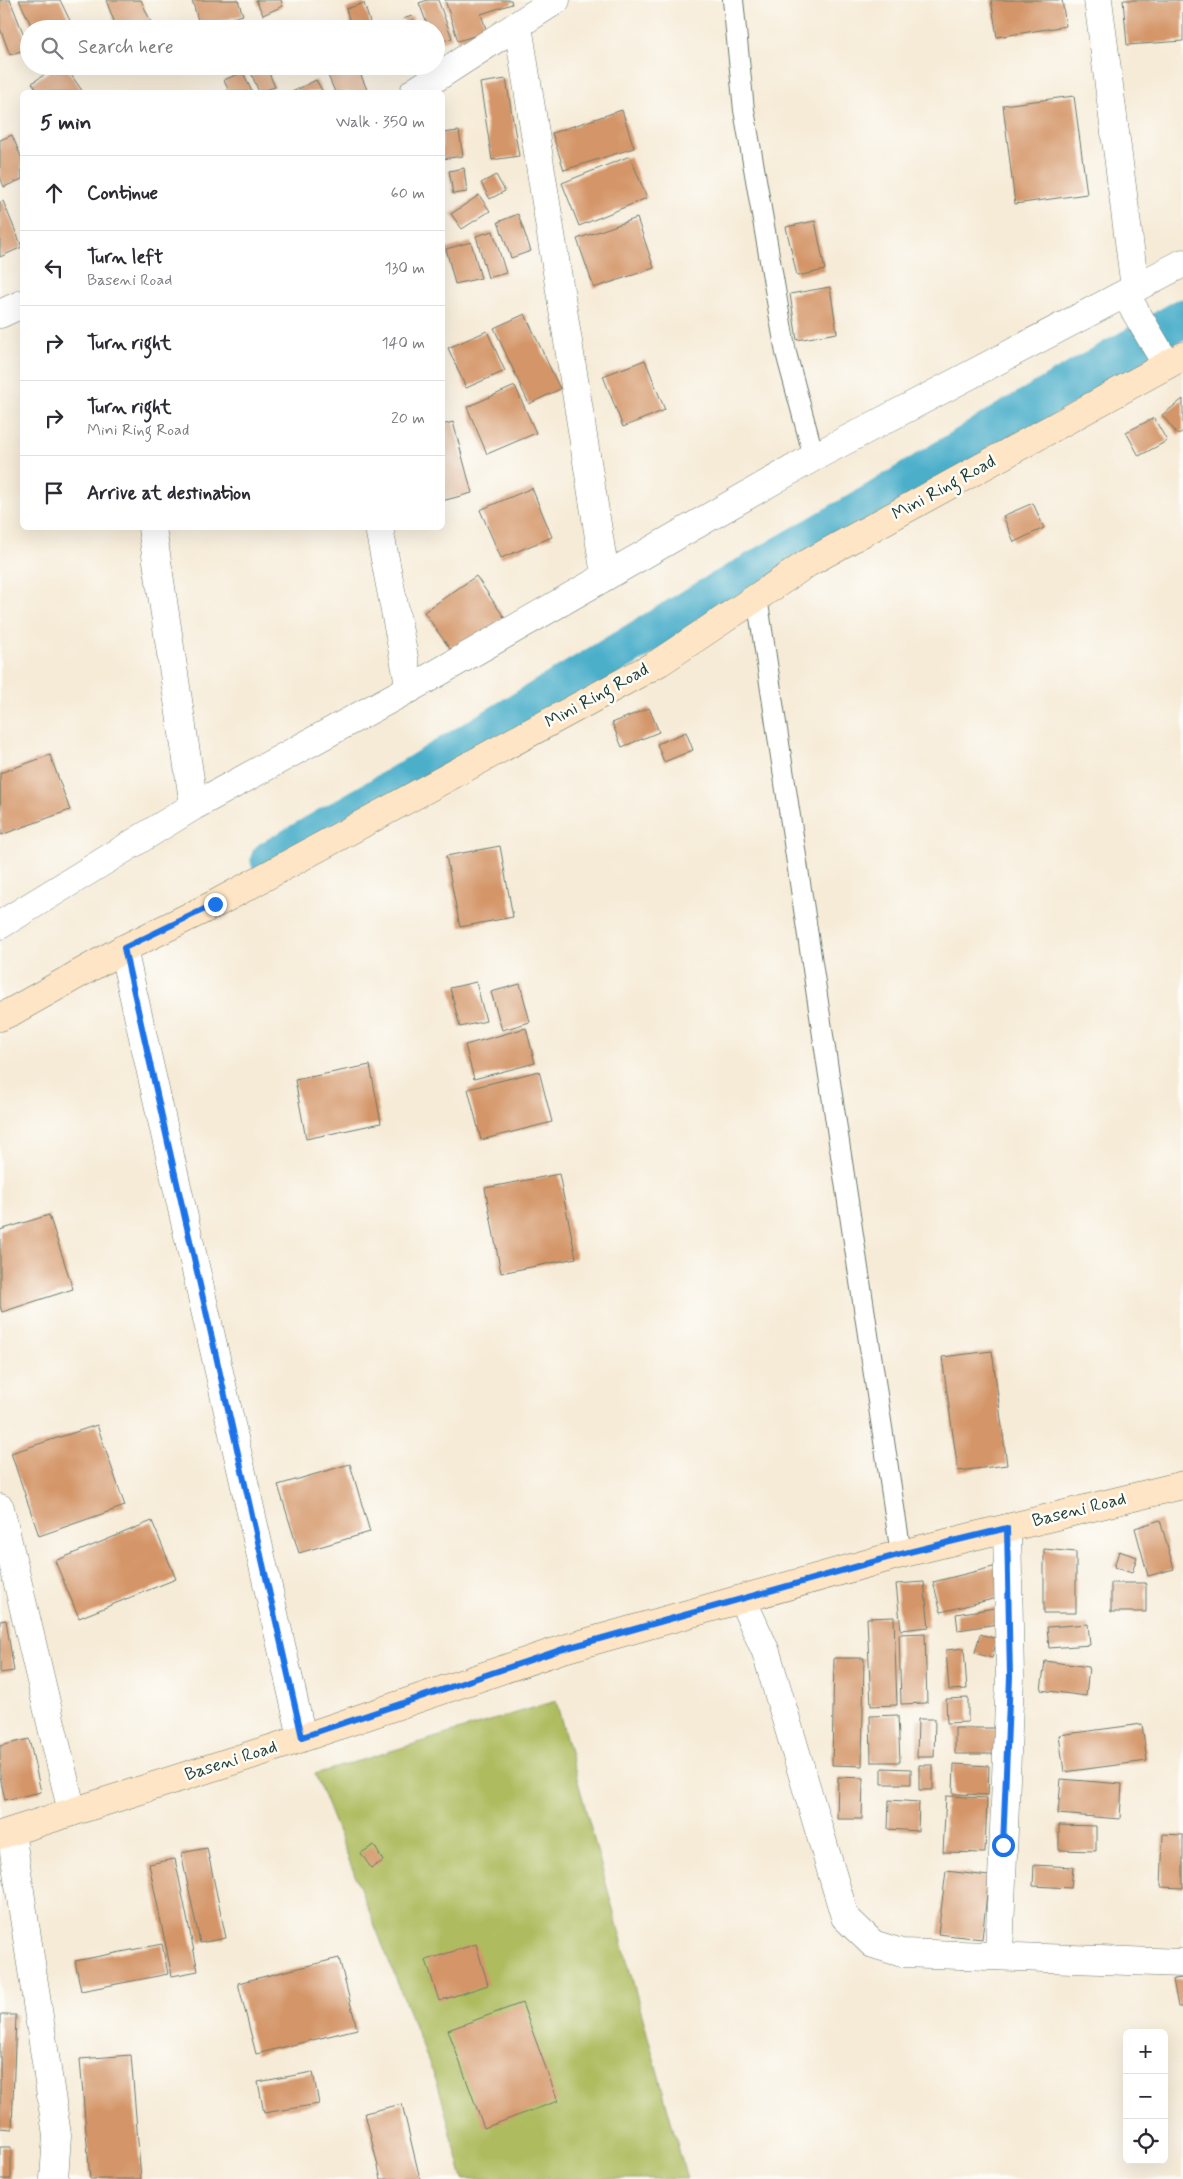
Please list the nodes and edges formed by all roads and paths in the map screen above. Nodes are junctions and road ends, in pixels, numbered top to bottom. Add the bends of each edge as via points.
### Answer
1 (556, 0) edge
2 (733, 0) edge
3 (1098, 0) edge
4 (518, 26) junction
5 (445, 72) edge
6 (441, 75) edge
7 (417, 90) edge
8 (1183, 263) edge
9 (1130, 295) junction
10 (20, 305) edge
11 (0, 314) edge
12 (1170, 358) edge
13 (814, 457) junction
14 (152, 530) edge
15 (379, 530) edge
16 (606, 575) junction
17 (757, 597) junction
18 (410, 689) junction
19 (194, 806) junction
20 (0, 925) edge
21 (124, 948) junction
22 (4, 1010) edge
23 (1183, 1485) edge
24 (0, 1508) edge
25 (1007, 1528) junction
26 (901, 1554) junction
27 (742, 1598) junction
28 (302, 1737) junction
29 (72, 1812) junction
30 (5, 1834) edge
31 (999, 1955) junction
32 (1183, 1963) edge
33 (54, 2179) edge

1 - 4 street
2 - 13 lane via 744,110 786,353
3 - 9 street
4 - 5 street
4 - 16 street
6 - 7 street
8 - 9 street
9 - 12 street
9 - 13 street
10 - 11 street
12 - 17 main road, Mini Ring Road via 808,563
13 - 16 street
14 - 19 street
15 - 18 street
16 - 18 street
17 - 21 main road, Mini Ring Road via 660,662 224,899
17 - 26 lane
18 - 19 street
19 - 20 street
21 - 22 main road, Mini Ring Road
21 - 28 street
23 - 25 main road, Baseni Road
24 - 29 street
25 - 26 main road, Baseni Road
25 - 31 street via 1010,1677
26 - 27 main road, Baseni Road
27 - 28 main road, Baseni Road via 560,1650
27 - 31 street via 766,1652 845,1917 873,1944 902,1953
28 - 29 main road, Baseni Road
29 - 30 main road, Baseni Road
30 - 33 street via 57,2134
31 - 32 street

